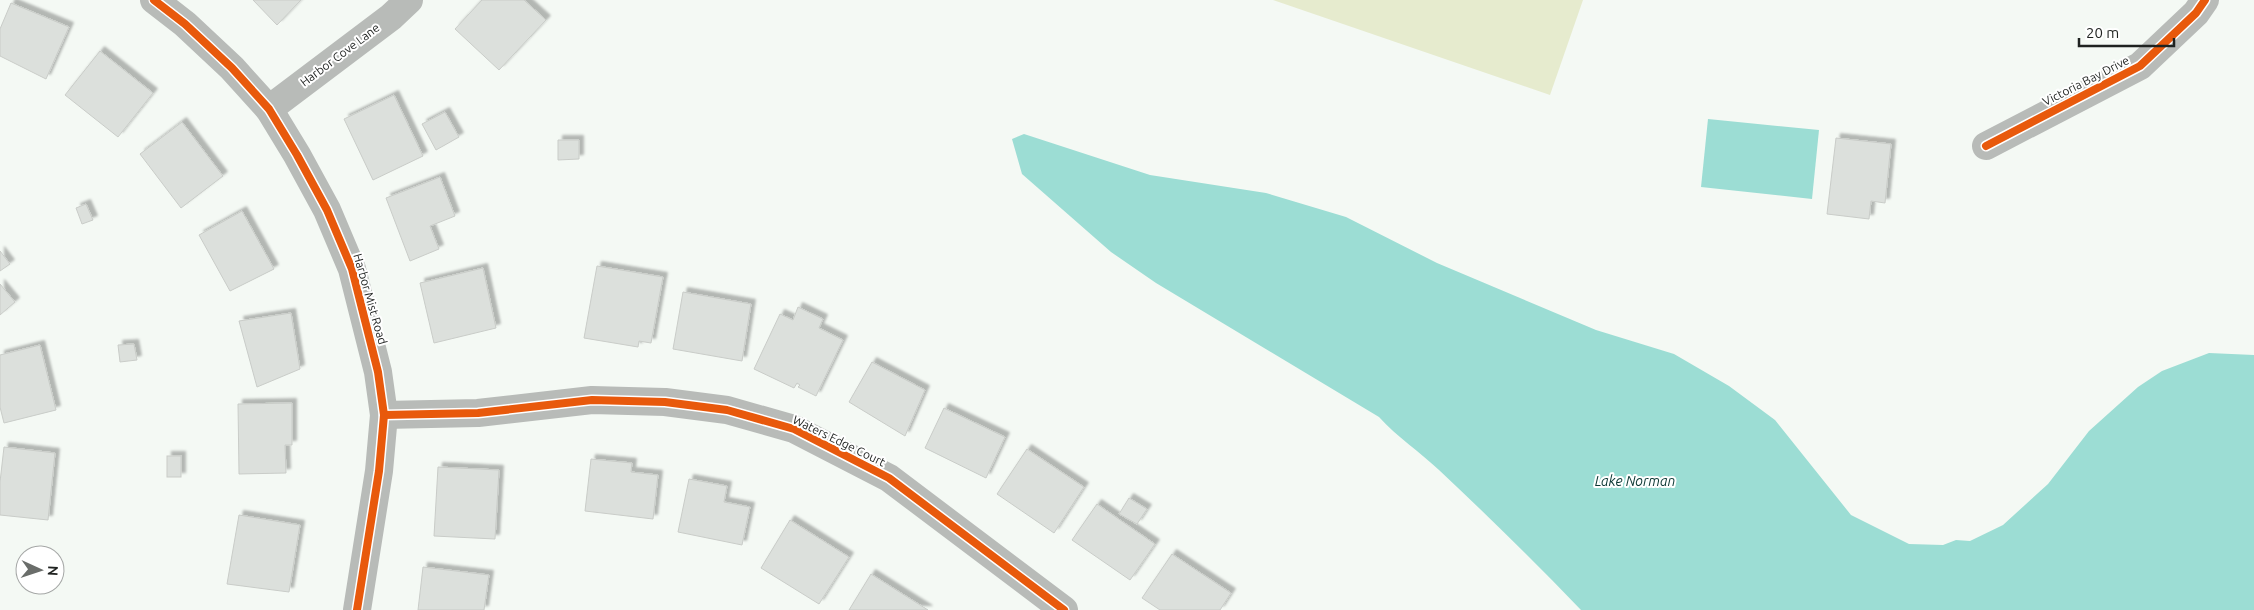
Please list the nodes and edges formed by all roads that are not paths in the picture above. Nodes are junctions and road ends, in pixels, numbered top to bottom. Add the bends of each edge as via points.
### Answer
1 (154, 0) edge
2 (409, 0) edge
3 (2205, 0) edge
4 (269, 109) junction
5 (1986, 146) dead end
6 (384, 415) junction
7 (357, 610) edge
8 (1064, 610) edge

1 - 4 street, Harbor Mist Road via 192,30
2 - 4 street, Harbor Cove Lane
3 - 5 street, Victoria Bay Drive via 2196,13 2140,66
4 - 6 street, Harbor Mist Road via 327,210 352,269 378,372
6 - 7 street, Harbor Mist Road via 379,471
6 - 8 street, Waters Edge Court via 478,413 592,400 665,402 727,410 794,429 889,478

